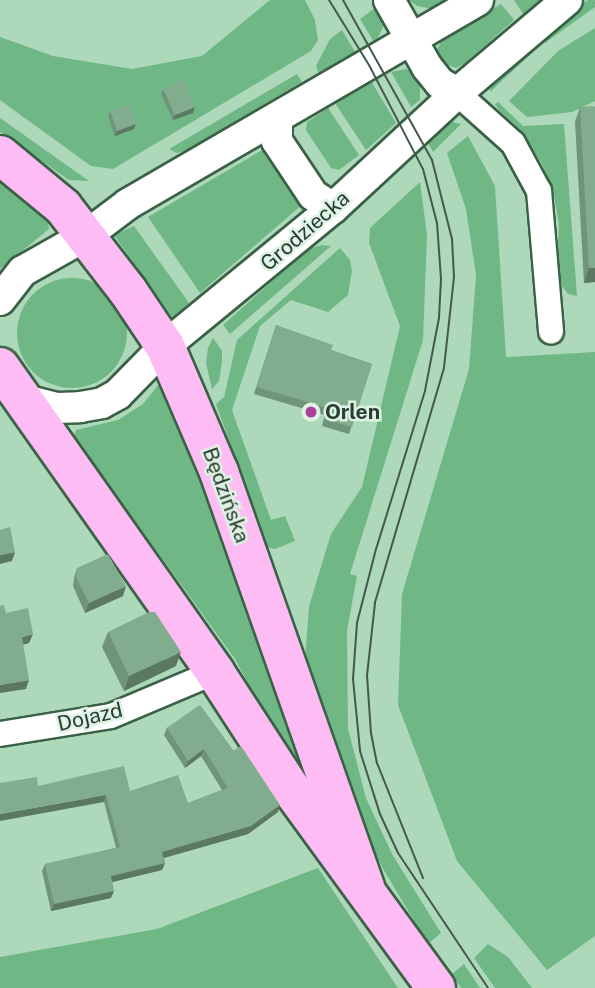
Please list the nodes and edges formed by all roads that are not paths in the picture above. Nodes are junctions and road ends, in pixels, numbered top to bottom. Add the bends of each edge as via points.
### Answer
1 (388, 0) edge
2 (478, 0) edge
3 (567, 0) edge
4 (412, 38) junction
5 (457, 93) junction
6 (277, 118) junction
7 (0, 155) edge
8 (333, 208) junction
9 (87, 235) junction
10 (0, 300) edge
11 (551, 331) dead end
12 (165, 346) junction
13 (0, 367) edge
14 (21, 399) junction
15 (215, 672) junction
16 (0, 734) edge
17 (365, 887) junction
18 (436, 988) edge

1 - 4 street
2 - 4 street
3 - 5 street, Grodziecka
4 - 5 street via 440,83
4 - 6 street
5 - 8 street, Grodziecka
5 - 11 street via 513,143 539,191
6 - 8 street via 293,131 328,182
6 - 9 street via 128,204
7 - 9 main road, Będzińska via 63,207
8 - 12 street, Grodziecka
9 - 10 street via 23,271
9 - 12 main road, Będzińska
12 - 14 street, Grodziecka via 133,381 102,403 57,408
12 - 17 main road, Będzińska via 223,485
13 - 14 main road, Będzińska
14 - 15 main road, Będzińska
15 - 16 street, Dojazd via 111,716
15 - 17 main road, Będzińska via 298,799
17 - 18 main road, Będzińska

